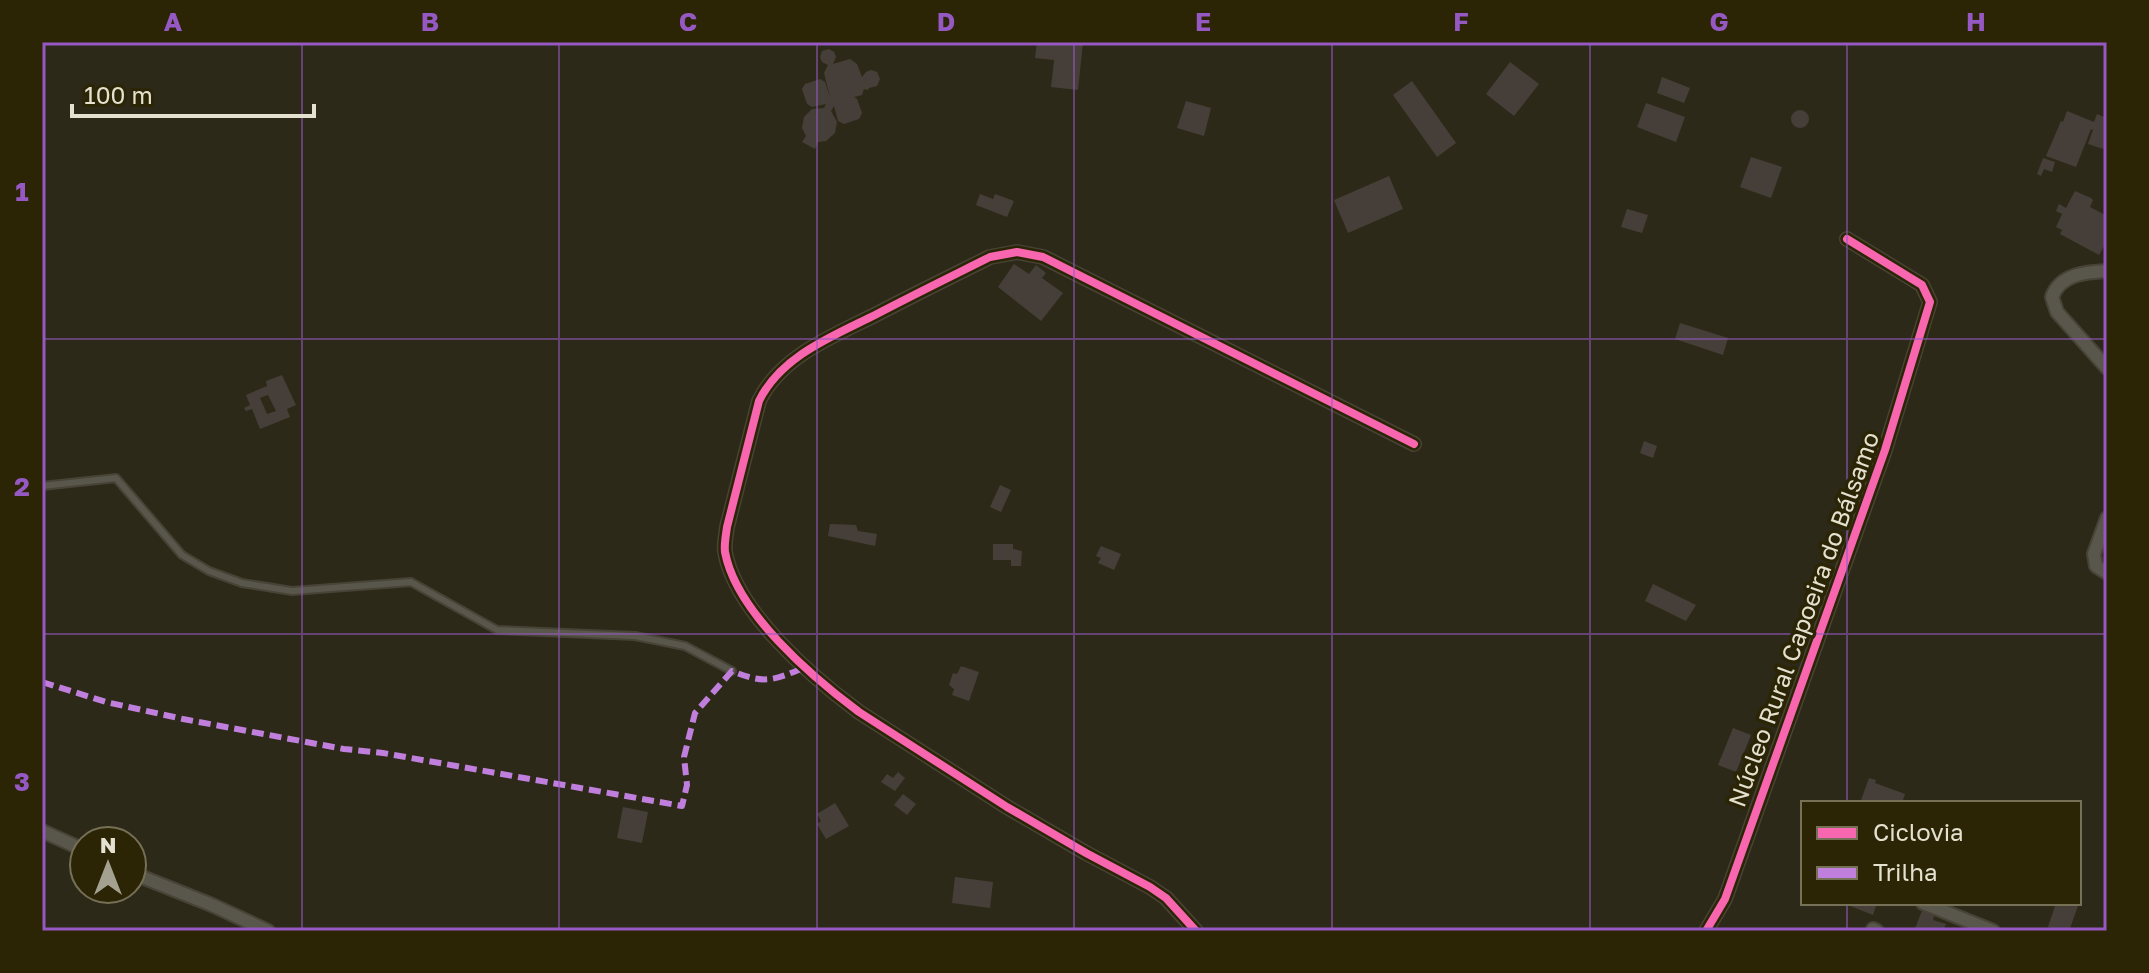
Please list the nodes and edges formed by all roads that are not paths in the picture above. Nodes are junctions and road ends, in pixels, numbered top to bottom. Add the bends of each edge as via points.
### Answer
1 (1847, 239) dead end
2 (2107, 271) edge
3 (2107, 368) edge
4 (1414, 444) dead end
5 (42, 486) edge
6 (2107, 518) edge
7 (2107, 573) edge
8 (732, 671) dead end
9 (42, 831) edge
10 (68, 843) edge
11 (148, 879) edge
12 (1928, 905) edge
13 (268, 931) edge
14 (1196, 931) edge
15 (1706, 931) edge
16 (1993, 931) edge

1 - 15 street, Núcleo Rural Capoeira do Bálsamo via 1922,285 1930,302 1880,465 1725,899
2 - 3 street via 2074,276 2058,285 2052,297 2057,312
4 - 14 street via 1043,257 1017,252 990,257 824,341 774,378 759,401 725,552 756,616 859,712 1007,807 1150,887
5 - 8 lane via 116,478 182,555 242,583 292,591 411,582 497,630 635,636 685,646
6 - 7 street via 2094,554 2096,566
9 - 10 street
11 - 13 street
12 - 16 street

